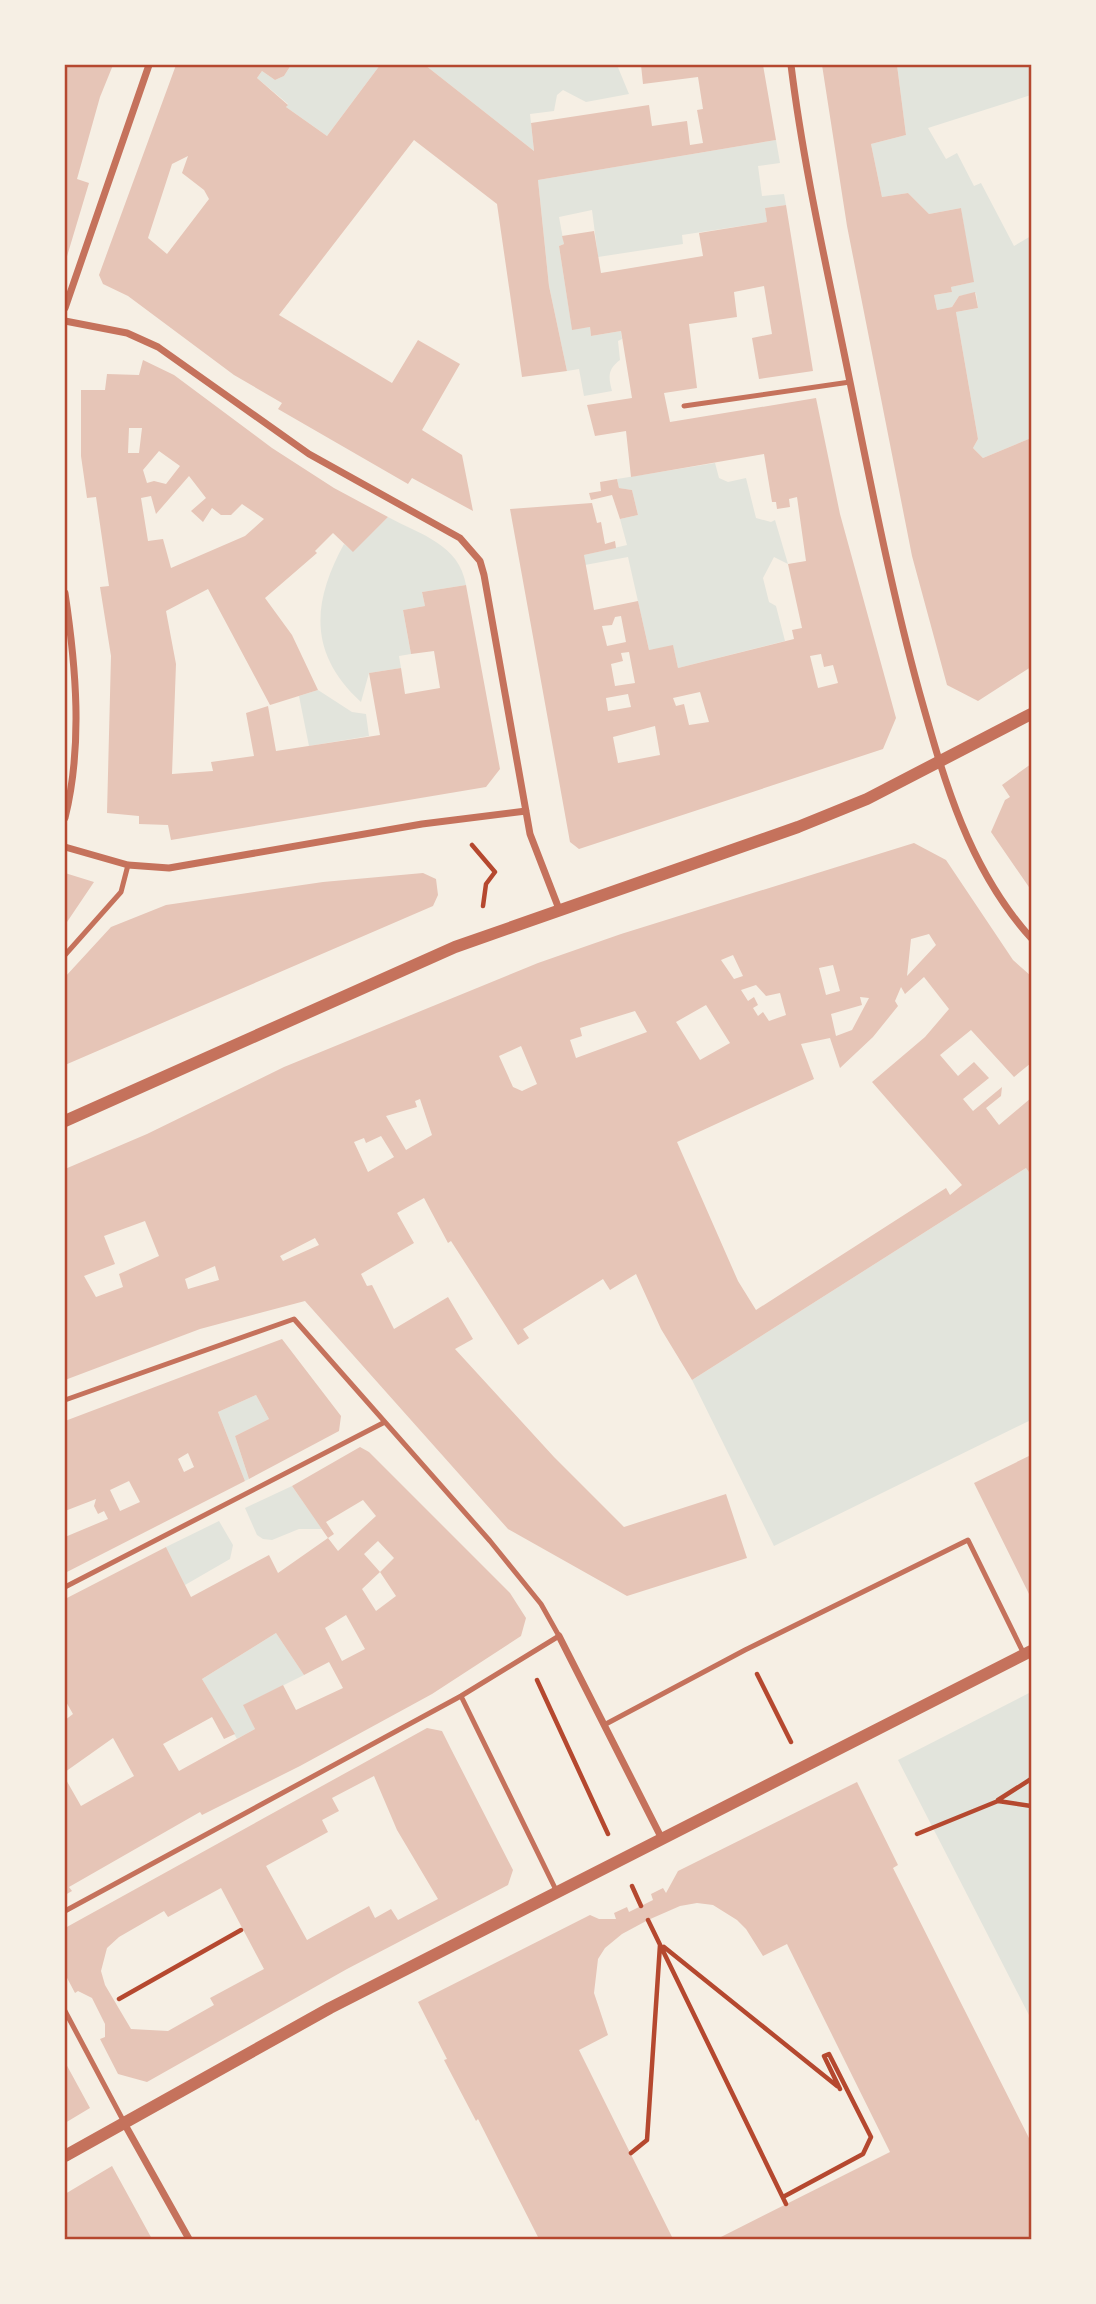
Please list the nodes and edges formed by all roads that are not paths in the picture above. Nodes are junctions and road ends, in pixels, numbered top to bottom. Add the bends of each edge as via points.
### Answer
1 (149, 65) edge
2 (792, 65) edge
3 (65, 307) edge
4 (65, 321) edge
5 (850, 382) junction
6 (684, 406) dead end
7 (65, 593) edge
8 (1031, 714) edge
9 (939, 762) junction
10 (526, 811) junction
11 (65, 818) edge
12 (65, 847) edge
13 (128, 865) junction
14 (559, 909) junction
15 (1031, 938) edge
16 (65, 955) edge
17 (65, 1121) edge
18 (65, 1400) edge
19 (383, 1423) junction
20 (65, 1587) edge
21 (559, 1636) junction
22 (1028, 1653) edge
23 (461, 1696) junction
24 (604, 1725) junction
25 (662, 1839) junction
26 (558, 1893) junction
27 (65, 1911) edge
28 (65, 2011) edge
29 (124, 2122) junction
30 (65, 2156) edge
31 (189, 2239) edge

1 - 3 street
2 - 5 street
4 - 10 street via 127,333 158,347 300,448 471,548 484,575
5 - 6 lane
5 - 9 street via 888,570
7 - 11 street via 75,707 74,775
8 - 9 street
9 - 14 street via 899,785 799,827
9 - 15 street via 981,869
10 - 13 street via 191,866 150,869
10 - 14 street via 536,856
12 - 13 street
13 - 16 lane via 121,892
14 - 17 street via 489,934
18 - 19 lane via 294,1319
19 - 20 lane
19 - 21 lane via 491,1541 541,1604
21 - 23 lane
21 - 24 street
22 - 24 lane via 968,1540
22 - 25 street
23 - 26 lane
23 - 27 lane
24 - 25 street
25 - 26 street
26 - 29 street via 330,2008
28 - 29 lane
29 - 30 street
29 - 31 street

